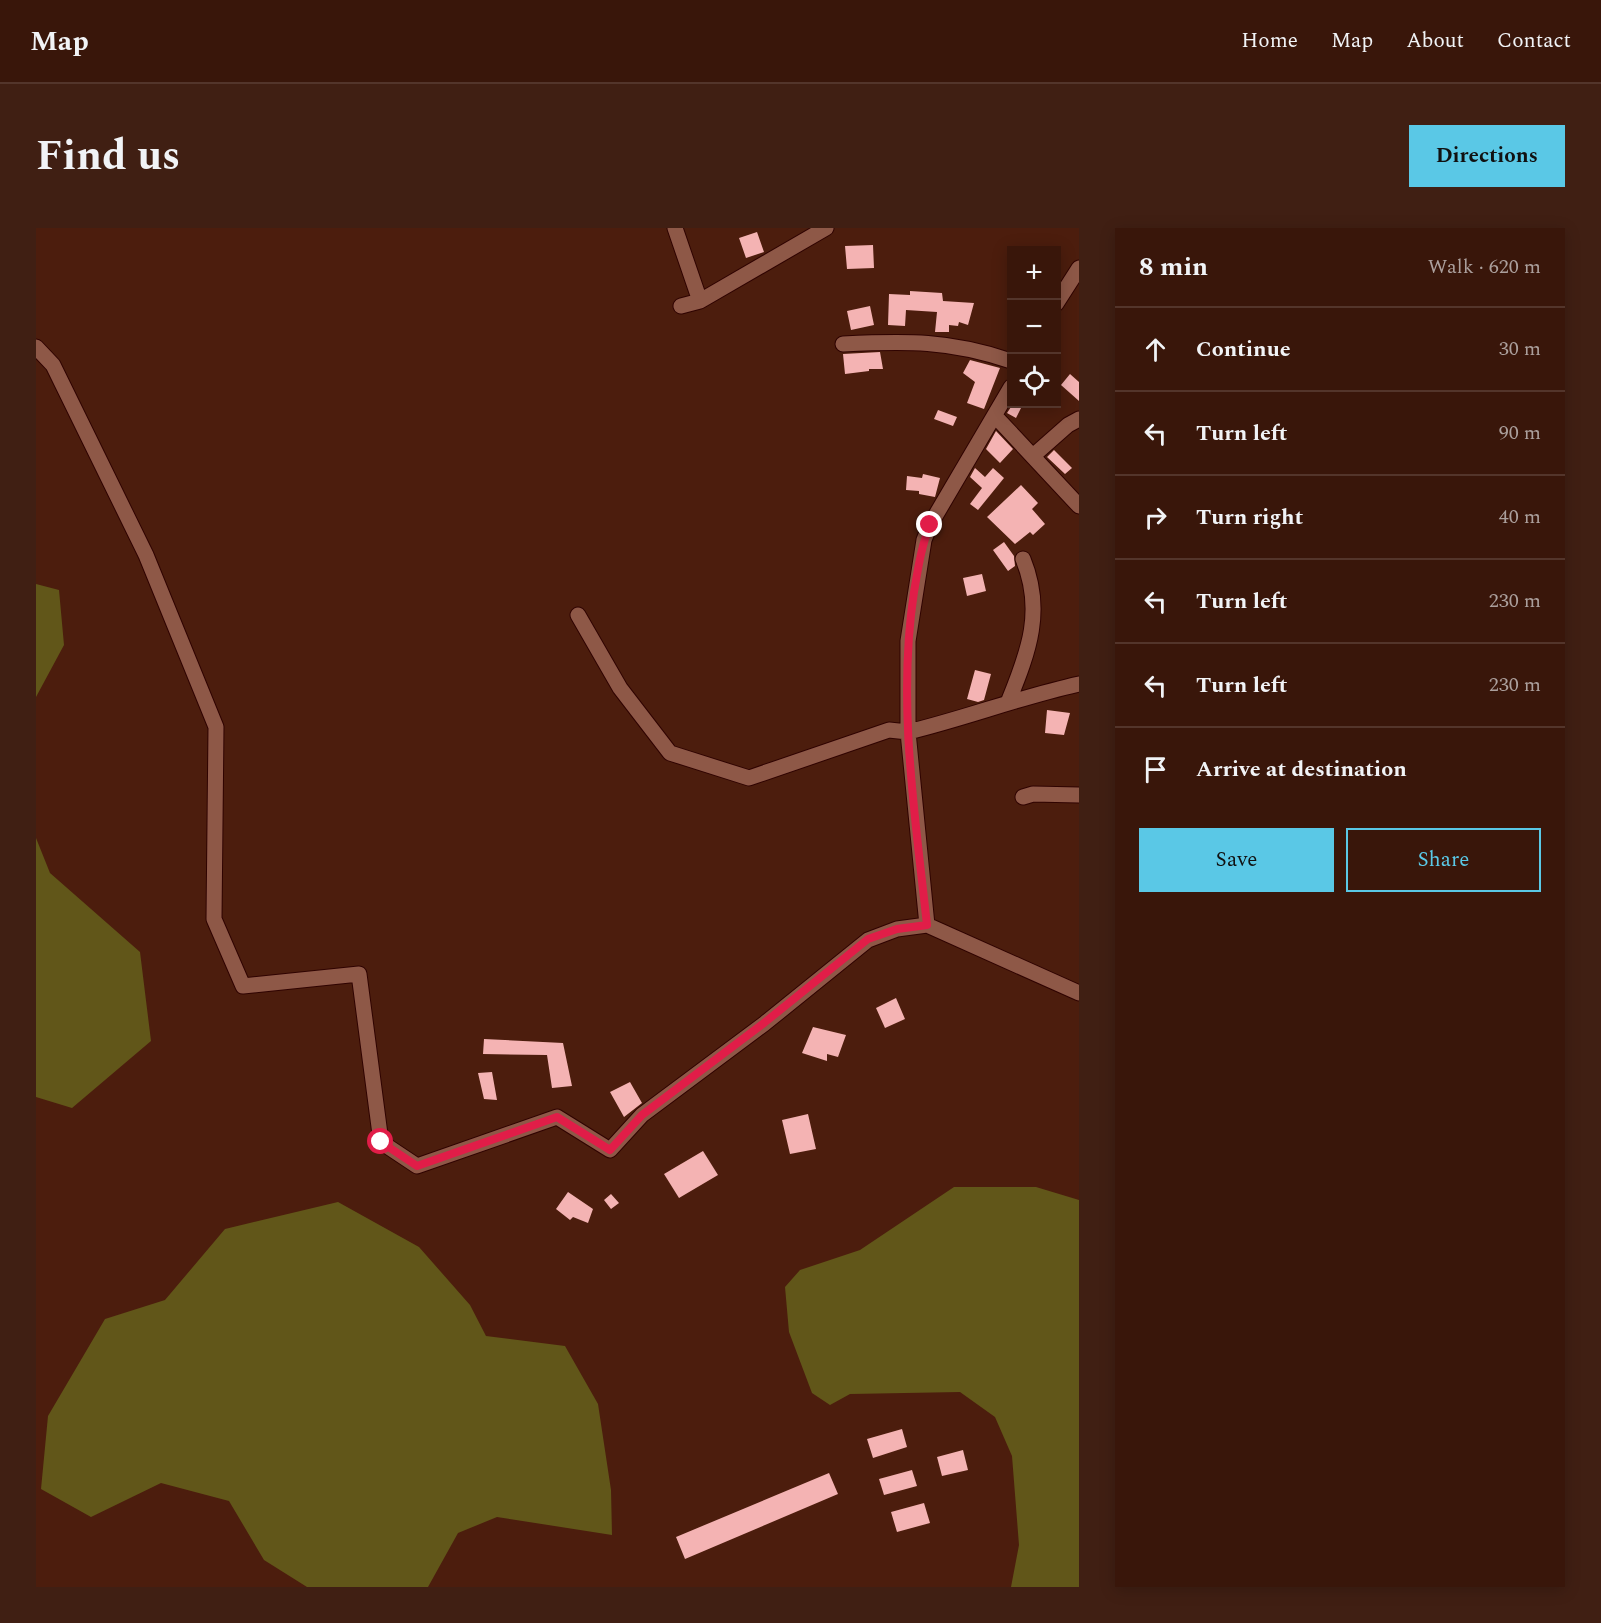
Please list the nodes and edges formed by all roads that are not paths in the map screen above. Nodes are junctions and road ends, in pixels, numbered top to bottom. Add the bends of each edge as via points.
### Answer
1 (675, 228) edge
2 (826, 228) edge
3 (1079, 268) edge
4 (1059, 300) edge
5 (700, 301) junction
6 (681, 306) dead end
7 (843, 344) dead end
8 (36, 347) edge
9 (1007, 359) edge
10 (1007, 395) edge
11 (996, 417) junction
12 (1079, 419) edge
13 (1034, 455) junction
14 (1079, 506) edge
15 (1023, 559) dead end
16 (578, 615) dead end
17 (1079, 684) edge
18 (1010, 700) junction
19 (908, 732) junction
20 (1079, 795) edge
21 (1023, 797) dead end
22 (927, 925) junction
23 (1079, 993) edge

1 - 5 street
2 - 5 street
3 - 4 street
5 - 6 street
7 - 9 street via 939,342
8 - 22 street via 53,365 146,555 216,727 214,919 243,986 359,974 381,1142 417,1166 557,1117 610,1150 642,1115 868,939 897,929
10 - 11 street
11 - 13 street
11 - 19 street via 924,540 908,641
12 - 13 street
13 - 14 street
15 - 18 street via 1035,596 1032,634
16 - 19 street via 620,688 670,753 749,778 889,730
17 - 18 street
18 - 19 street
19 - 22 street
20 - 21 street
22 - 23 street

